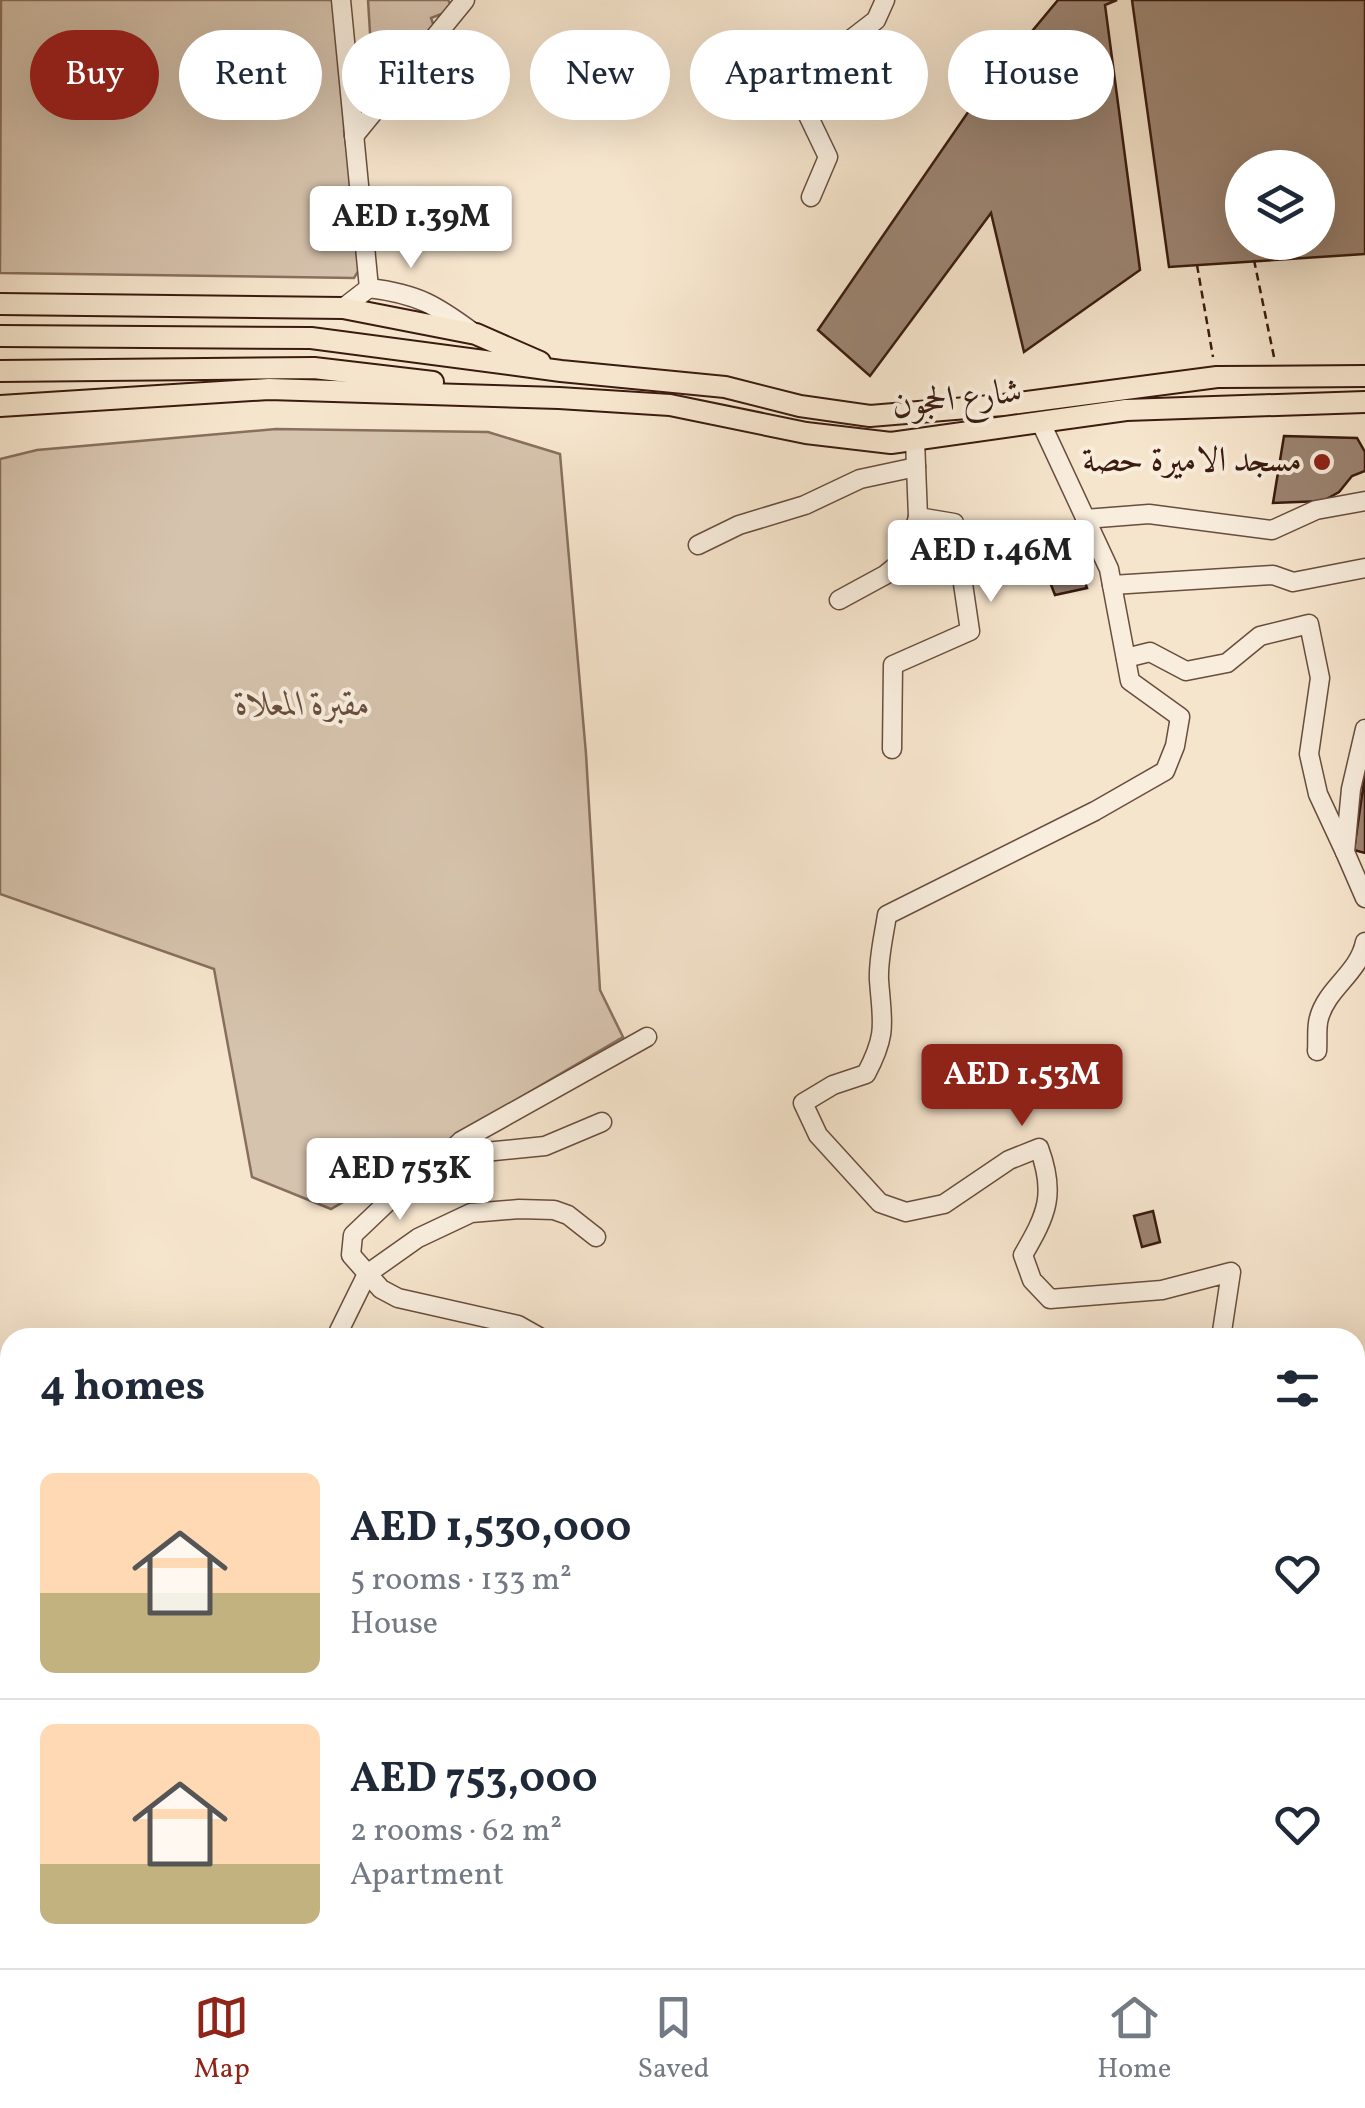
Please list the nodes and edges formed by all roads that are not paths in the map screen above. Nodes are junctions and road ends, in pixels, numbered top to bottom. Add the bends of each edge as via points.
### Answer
1 (340, 0) edge
2 (466, 0) edge
3 (884, 0) edge
4 (354, 136) junction
5 (811, 196) dead end
6 (369, 288) junction
7 (0, 304) edge
8 (343, 308) junction
9 (476, 334) junction
10 (0, 336) edge
11 (0, 371) edge
12 (560, 371) junction
13 (1365, 376) edge
14 (559, 398) junction
15 (1365, 402) edge
16 (2, 408) edge
17 (1040, 422) junction
18 (915, 440) junction
19 (916, 467) junction
20 (1365, 502) edge
21 (918, 517) junction
22 (1085, 519) junction
23 (698, 544) dead end
24 (1365, 568) edge
25 (1112, 584) junction
26 (839, 600) dead end
27 (1126, 658) junction
28 (1365, 728) edge
29 (892, 749) dead end
30 (1345, 852) junction
31 (1365, 898) edge
32 (1365, 942) edge
33 (646, 1037) dead end
34 (1318, 1052) dead end
35 (602, 1122) dead end
36 (428, 1174) junction
37 (596, 1237) dead end
38 (367, 1274) junction
39 (340, 1328) edge
40 (523, 1328) edge
41 (1223, 1328) edge

1 - 4 street
2 - 4 street
3 - 5 street via 876,20 793,84 828,157
4 - 6 street
6 - 8 street
6 - 9 street via 433,303
7 - 8 main road
8 - 9 main road
9 - 12 main road
10 - 12 main road, شارع الحجون via 310,338
11 - 14 main road via 314,368
12 - 13 main road, شارع الحجون via 725,387 870,416 1217,377
14 - 16 main road via 269,389
14 - 18 main road, شارع الحجون via 670,405 806,433
15 - 17 main road, شارع الحجون via 1126,410
17 - 18 main road, شارع الحجون
17 - 22 street
18 - 19 street
19 - 21 street
19 - 23 street via 860,479
20 - 22 street via 1316,510 1272,530 1149,514
21 - 26 street via 906,558
21 - 29 street via 954,523 970,631 893,666
22 - 25 street
24 - 25 street via 1292,582 1273,575
25 - 27 street
27 - 30 street via 1150,652 1186,670 1227,663 1260,636 1309,624 1320,678 1309,754 1318,794
27 - 41 street via 1130,681 1180,716 1164,771 887,914 878,976 880,1048 866,1074 803,1103 818,1135 880,1203 906,1212 944,1204 1039,1148 1048,1174 1048,1209 1023,1255 1032,1280 1050,1299 1162,1290 1231,1272
28 - 30 street
30 - 31 street
32 - 34 street via 1362,960 1337,985 1319,1018
33 - 36 street via 461,1141
35 - 36 street via 545,1146 475,1154
36 - 38 street via 353,1235 351,1255
37 - 38 street via 554,1210 471,1213 418,1238
38 - 39 street
38 - 40 street via 398,1298

